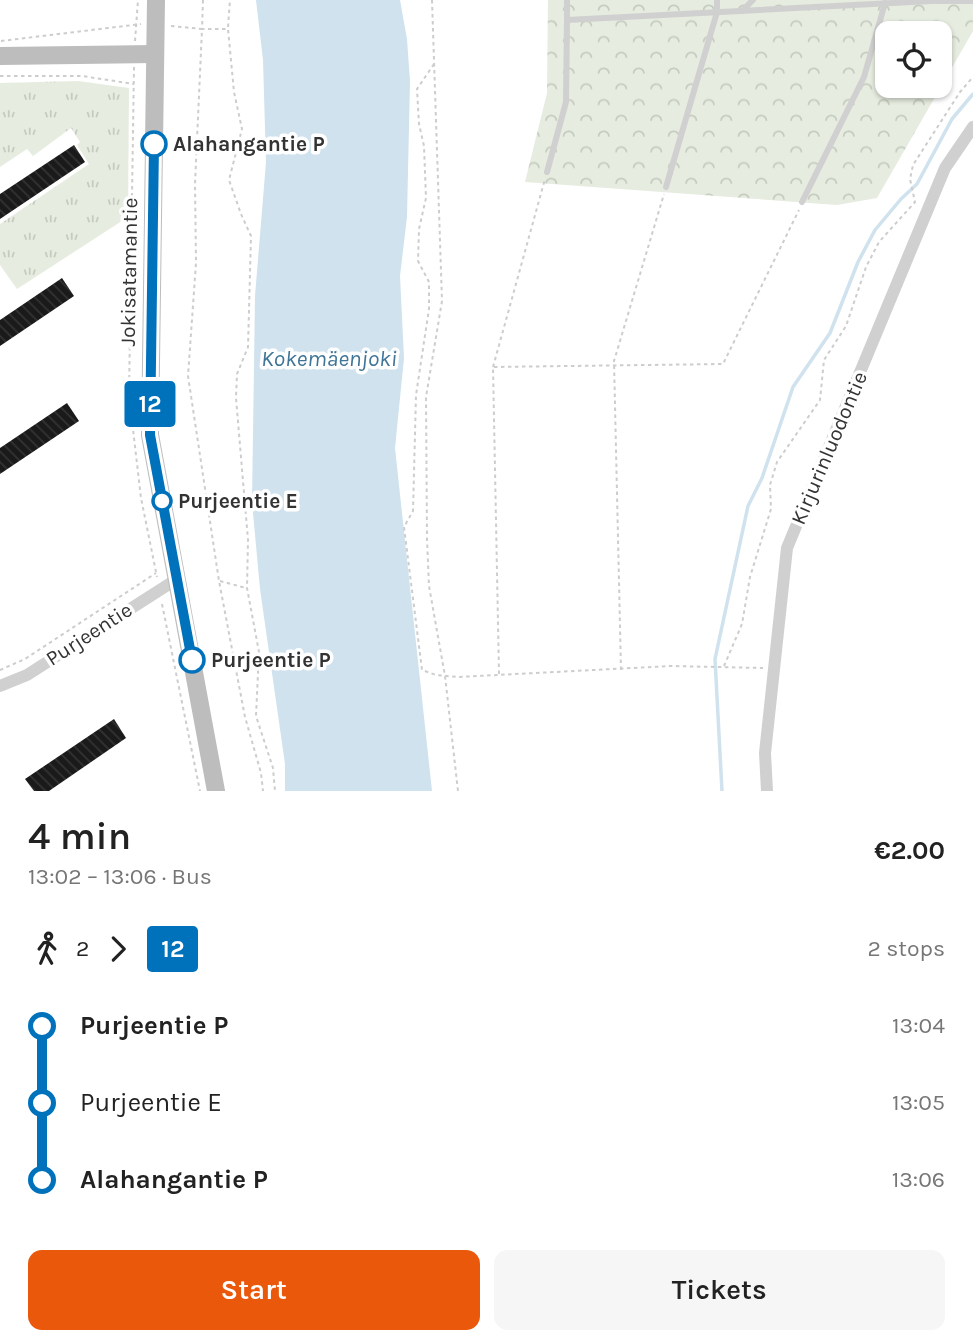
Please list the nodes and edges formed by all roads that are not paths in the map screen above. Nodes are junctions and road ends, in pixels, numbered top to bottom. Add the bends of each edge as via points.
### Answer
1 (156, 0) edge
2 (567, 0) edge
3 (717, 0) edge
4 (753, 0) edge
5 (973, 1) edge
6 (885, 3) junction
7 (741, 11) junction
8 (718, 12) junction
9 (567, 20) junction
10 (155, 54) junction
11 (0, 56) edge
12 (973, 127) edge
13 (547, 172) road end
14 (666, 187) road end
15 (802, 202) road end
16 (177, 579) junction
17 (0, 686) edge
18 (216, 791) edge
19 (767, 791) edge

1 - 10 street, Jokisatamantie
2 - 9 lane
3 - 8 lane
4 - 7 lane
5 - 6 lane
6 - 7 lane
6 - 15 lane via 864,77
7 - 8 lane
8 - 9 lane
8 - 14 lane
9 - 13 lane via 566,103
10 - 11 street
10 - 16 street, Jokisatamantie via 150,435
12 - 19 street, Kirjurinluodontie via 945,168 787,548 765,753
16 - 17 street, Purjeentie via 38,668
16 - 18 street, Jokisatamantie

